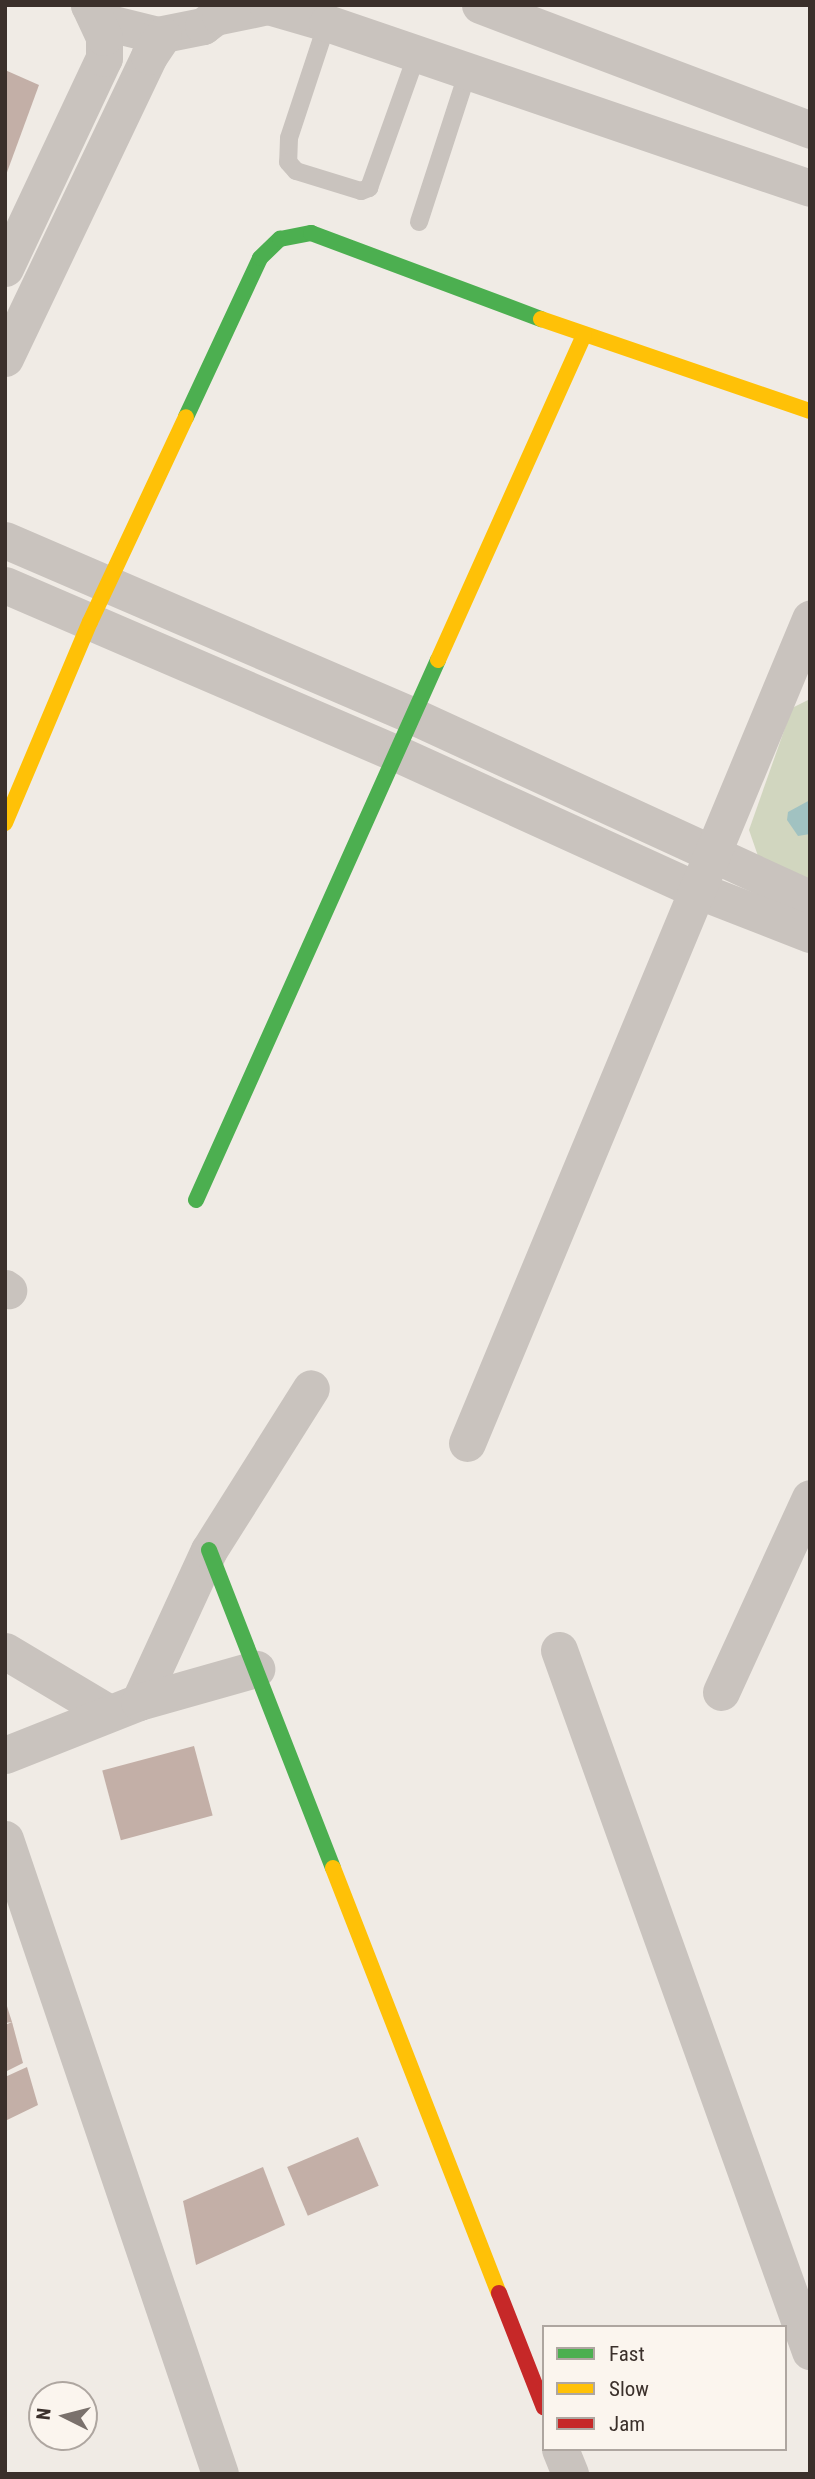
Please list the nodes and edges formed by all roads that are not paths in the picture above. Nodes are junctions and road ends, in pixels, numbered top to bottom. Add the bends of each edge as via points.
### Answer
1 (89, 5) edge
2 (480, 5) edge
3 (225, 11) edge
4 (327, 23) junction
5 (163, 35) junction
6 (417, 54) junction
7 (468, 71) junction
8 (810, 130) edge
9 (810, 188) edge
10 (419, 222) dead end
11 (5, 268) edge
12 (584, 335) junction
13 (5, 358) edge
14 (810, 411) edge
15 (5, 540) edge
16 (109, 584) junction
17 (5, 585) edge
18 (810, 619) edge
19 (90, 622) junction
20 (413, 716) junction
21 (396, 753) junction
22 (5, 823) edge
23 (713, 856) junction
24 (696, 890) junction
25 (810, 900) edge
26 (810, 934) edge
27 (196, 1200) dead end
28 (311, 1388) dead end
29 (467, 1443) dead end
30 (810, 1498) edge
31 (209, 1550) junction
32 (559, 1650) dead end
33 (5, 1651) edge
34 (256, 1669) junction
35 (721, 1692) dead end
36 (124, 1708) junction
37 (5, 1755) edge
38 (5, 1839) edge
39 (810, 2351) edge
40 (542, 2402) edge
41 (561, 2451) edge
42 (220, 2474) edge
43 (570, 2474) edge

1 - 5 street via 109,23
1 - 11 street via 104,37 104,58
2 - 8 street
3 - 4 street via 268,6
3 - 5 street via 185,32
4 - 6 street
4 - 6 lane via 289,138 288,162 296,171 360,191 369,188
5 - 13 street
6 - 7 street
7 - 9 street
7 - 10 lane
12 - 14 street
12 - 16 street via 311,233 280,239 260,258
12 - 20 street
15 - 16 street
16 - 19 street
16 - 20 street
17 - 19 street
18 - 23 street
19 - 21 street
19 - 22 street
20 - 21 street
20 - 23 street
21 - 24 street
21 - 27 street
23 - 24 street
23 - 25 street
24 - 26 street
24 - 29 street
28 - 31 street
30 - 35 street
31 - 34 street
31 - 36 street
32 - 39 street
33 - 36 street
34 - 36 street
34 - 40 street
36 - 37 street
38 - 42 street
41 - 43 street

